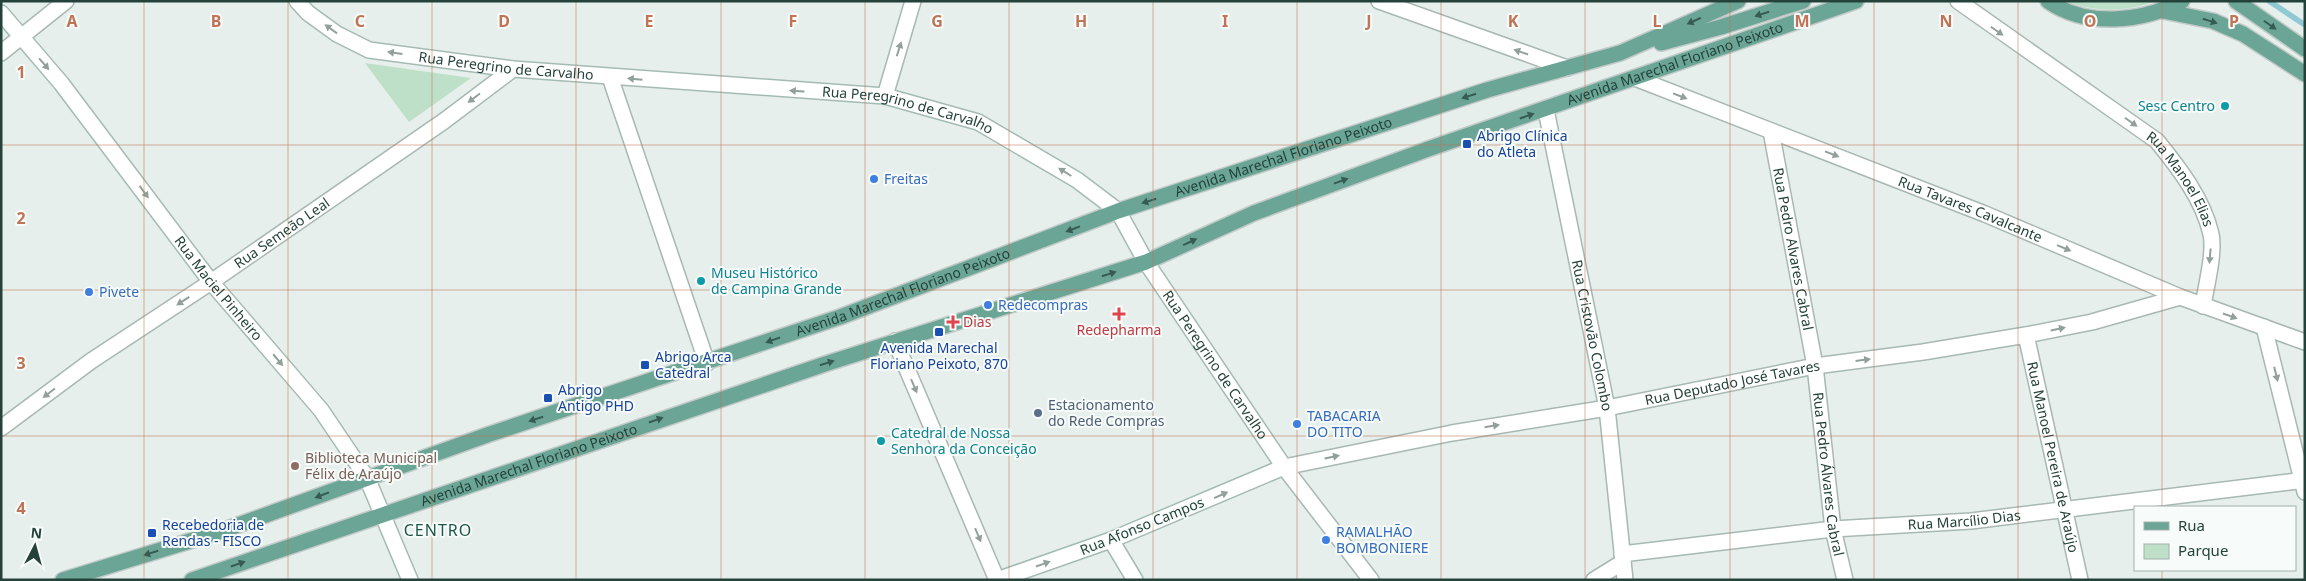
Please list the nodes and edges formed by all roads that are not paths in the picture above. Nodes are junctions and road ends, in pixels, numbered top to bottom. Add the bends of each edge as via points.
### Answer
1 (66, 1) edge
2 (297, 1) edge
3 (913, 1) edge
4 (1379, 1) edge
5 (1738, 1) edge
6 (1803, 1) edge
7 (1856, 1) edge
8 (1958, 1) edge
9 (2182, 1) edge
10 (2236, 1) edge
11 (2048, 2) edge
12 (2163, 11) junction
13 (1, 13) edge
14 (21, 37) junction
15 (2305, 49) edge
16 (1, 53) edge
17 (1620, 53) junction
18 (1566, 68) junction
19 (513, 69) junction
20 (2305, 74) edge
21 (610, 77) junction
22 (1635, 78) junction
23 (885, 96) junction
24 (1546, 110) junction
25 (1771, 131) junction
26 (1118, 211) junction
27 (1146, 262) junction
28 (211, 282) junction
29 (2180, 297) junction
30 (2203, 306) junction
31 (2264, 327) junction
32 (2026, 335) junction
33 (895, 341) junction
34 (2305, 342) edge
35 (707, 363) junction
36 (1815, 366) junction
37 (1607, 408) junction
38 (1, 428) edge
39 (1284, 467) junction
40 (367, 478) junction
41 (2304, 484) edge
42 (2064, 511) junction
43 (384, 514) junction
44 (1833, 529) junction
45 (1112, 540) junction
46 (1622, 558) junction
47 (63, 580) edge
48 (192, 580) edge
49 (410, 580) edge
50 (997, 580) edge
51 (1135, 580) edge
52 (1371, 580) edge
53 (1594, 580) edge
54 (1625, 580) edge
55 (1844, 580) edge
56 (2080, 580) edge

1 - 14 street
19 -> 2 street, Rua Peregrino de Carvalho via 370,50 337,34
23 -> 3 street
18 -> 4 street
5 -> 17 main road, Avenida Marechal Floriano Peixoto
6 -> 17 main road via 1721,27
7 - 22 main road, Avenida Marechal Floriano Peixoto
8 -> 30 street, Rua Manoel Elias via 2157,141 2179,168 2201,207 2211,235
9 - 12 main road
10 -> 15 main road
11 - 12 main road via 2088,18 2126,20
12 -> 20 main road via 2213,21
13 - 14 street, Rua Maciel Pinheiro
14 - 16 street
14 -> 28 street, Rua Maciel Pinheiro via 61,83
17 - 18 main road, Avenida Marechal Floriano Peixoto
18 -> 26 main road, Avenida Marechal Floriano Peixoto via 1487,90
19 - 21 street, Rua Peregrino de Carvalho
19 -> 28 street, Rua Semeão Leal via 444,121
23 -> 21 street, Rua Peregrino de Carvalho
21 - 35 street
22 - 24 main road, Avenida Marechal Floriano Peixoto
22 -> 25 street, Rua Tavares Cavalcante
26 -> 23 street, Rua Peregrino de Carvalho via 1077,180 978,122
27 -> 24 main road, Avenida Marechal Floriano Peixoto via 1254,213
24 - 37 street, Rua Cristovão Colombo
25 -> 29 street, Rua Tavares Cavalcante via 1985,214
25 - 36 street, Rua Pedro Alvares Cabral
26 - 27 street, Rua Peregrino de Carvalho
26 -> 35 main road, Avenida Marechal Floriano Peixoto via 964,272
33 -> 27 main road, Avenida Marechal Floriano Peixoto
27 - 39 street, Rua Peregrino de Carvalho
28 -> 38 street, Rua Semeão Leal via 91,361
28 -> 40 street, Rua Maciel Pinheiro via 321,410
29 - 30 street, Rua Tavares Cavalcante
32 -> 29 street, Rua Deputado José Tavares via 2092,322
30 -> 31 street, Rua Tavares Cavalcante
31 - 34 street, Rua Tavares Cavalcante
31 -> 41 street
36 -> 32 street, Rua Deputado José Tavares
32 - 42 street, Rua Manoel Pereira de Araújo
43 -> 33 main road, Avenida Marechal Floriano Peixoto
33 -> 50 street
35 -> 40 main road, Avenida Marechal Floriano Peixoto
36 - 37 street, Rua Deputado José Tavares
36 - 44 street, Rua Pedro Álvares Cabral
39 -> 37 street, Rua Deputado José Tavares via 1452,433
37 - 46 street, Rua Cristovão Colombo
45 -> 39 street, Rua Afonso Campos
39 - 52 street, Rua Peregrino de Carvalho
40 - 43 street, Rua Maciel Pinheiro
40 -> 47 main road, Avenida Marechal Floriano Peixoto via 216,533
41 - 42 street, Rua Marcílio Dias
42 - 44 street, Rua Marcílio Dias via 1971,521
42 - 56 street, Rua Manoel Pereira de Araújo
48 -> 43 main road, Avenida Marechal Floriano Peixoto
43 - 49 street, Rua Maciel Pinheiro
44 - 46 street, Rua Marcílio Dias
44 - 55 street, Rua Pedro Álvares Cabral
50 -> 45 street, Rua Afonso Campos
45 - 51 street
46 - 53 street
46 - 54 street, Rua Cristovão Colombo

